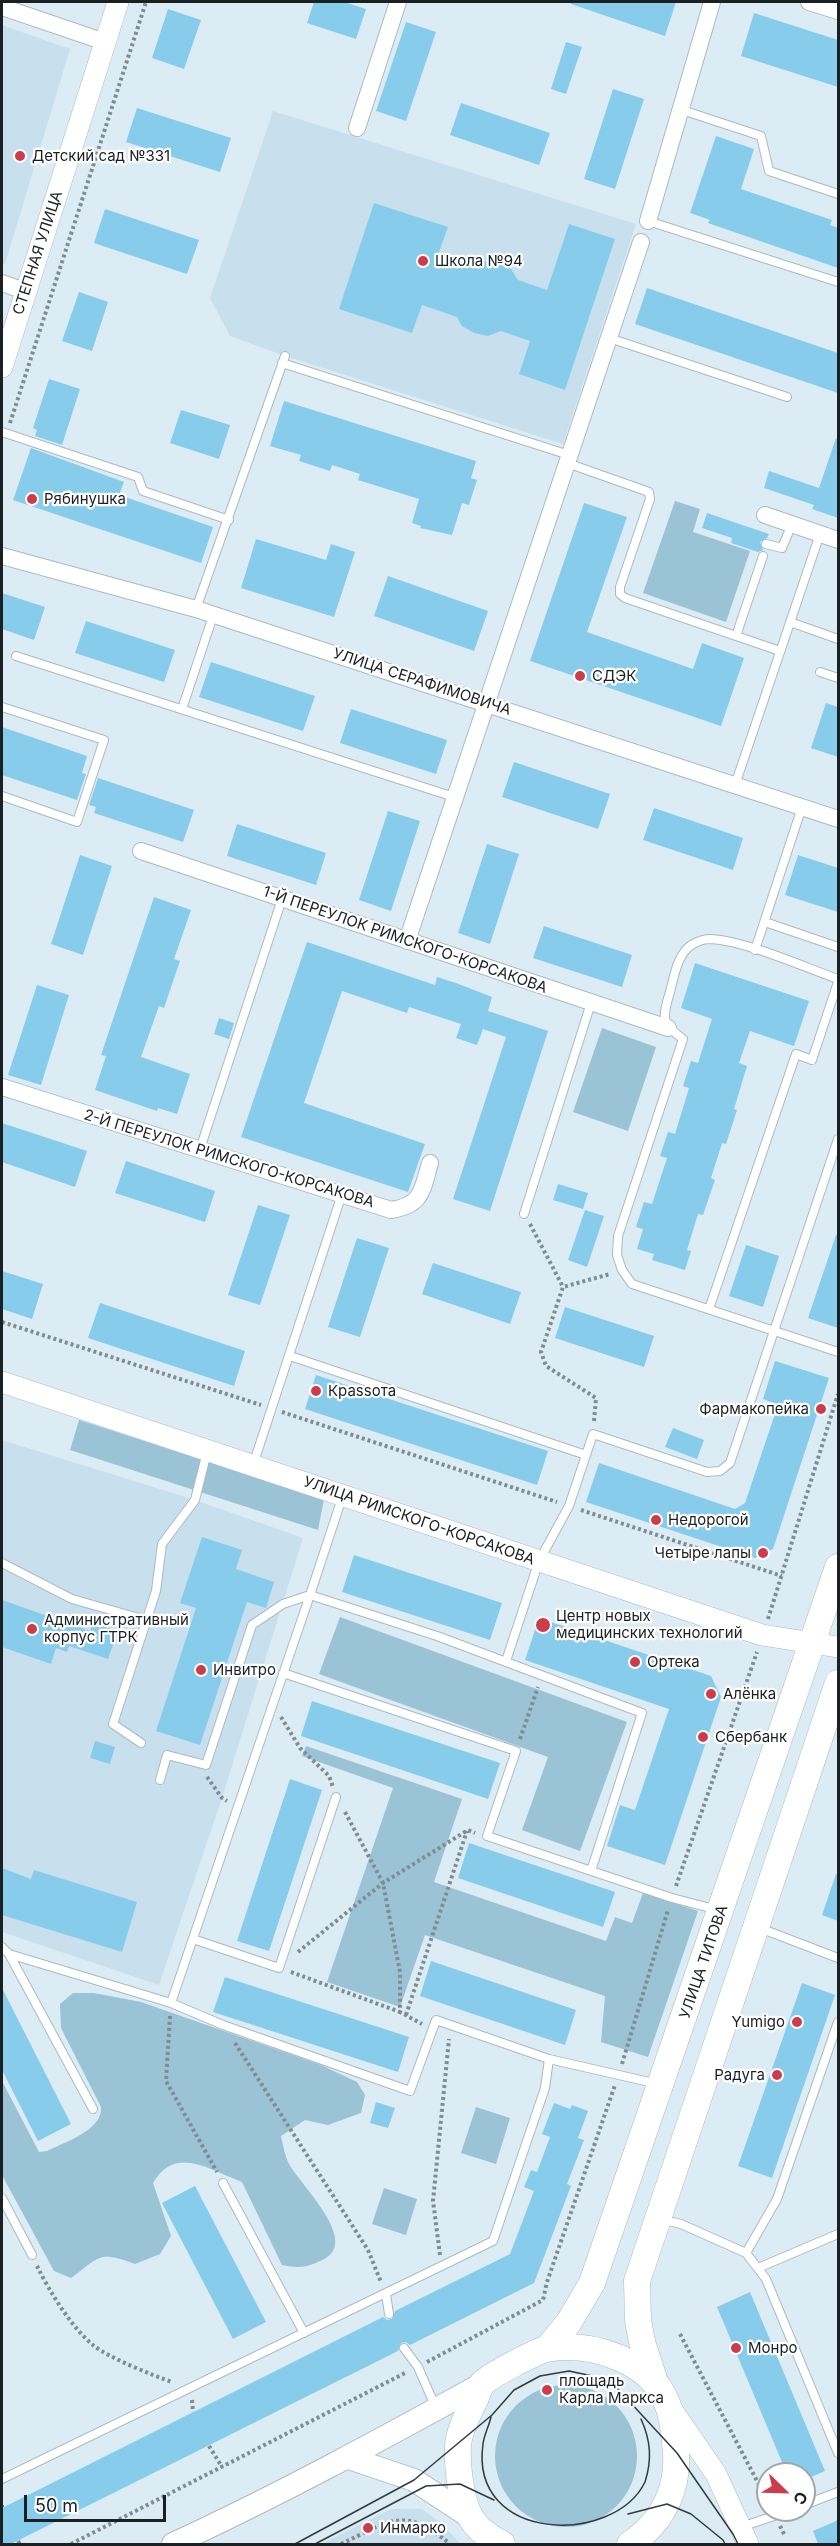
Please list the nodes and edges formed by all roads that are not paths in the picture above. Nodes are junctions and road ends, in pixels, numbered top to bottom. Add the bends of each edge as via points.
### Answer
1 (118, 2) edge
2 (398, 2) edge
3 (712, 2) edge
4 (809, 2) edge
5 (2, 7) edge
6 (838, 11) edge
7 (105, 42) junction
8 (678, 109) junction
9 (357, 128) dead end
10 (838, 194) edge
11 (648, 221) joint
12 (641, 242) dead end
13 (838, 282) edge
14 (2, 283) edge
15 (27, 292) junction
16 (609, 338) junction
17 (2, 367) edge
18 (787, 397) dead end
19 (4, 432) edge
20 (568, 459) junction
21 (765, 515) dead end
22 (229, 520) junction
23 (792, 524) junction
24 (820, 534) junction
25 (838, 540) edge
26 (766, 544) dead end
27 (2, 556) edge
28 (764, 556) dead end
29 (196, 609) junction
30 (213, 616) junction
31 (790, 622) junction
32 (736, 636) junction
33 (838, 639) edge
34 (780, 651) junction
35 (16, 656) dead end
36 (820, 672) dead end
37 (838, 678) edge
38 (486, 702) junction
39 (2, 707) edge
40 (182, 710) junction
41 (735, 785) junction
42 (2, 796) edge
43 (454, 797) junction
44 (802, 807) junction
45 (838, 819) edge
46 (141, 851) dead end
47 (282, 899) junction
48 (765, 922) junction
49 (407, 941) junction
50 (838, 947) edge
51 (755, 950) junction
52 (838, 980) edge
53 (591, 1003) junction
54 (668, 1028) junction
55 (2, 1087) edge
56 (838, 1139) edge
57 (200, 1149) junction
58 (430, 1163) dead end
59 (342, 1194) junction
60 (524, 1214) road end
61 (709, 1309) junction
62 (774, 1331) junction
63 (838, 1352) edge
64 (290, 1356) junction
65 (2, 1382) edge
66 (208, 1451) junction
67 (586, 1455) junction
68 (253, 1465) junction
69 (343, 1495) junction
70 (538, 1561) junction
71 (2, 1563) edge
72 (838, 1566) edge
73 (310, 1595) junction
74 (147, 1620) junction
75 (813, 1643) junction
76 (838, 1647) edge
77 (506, 1661) junction
78 (283, 1673) junction
79 (838, 1683) edge
80 (141, 1743) dead end
81 (160, 1780) dead end
82 (336, 1797) road end
83 (591, 1871) junction
84 (722, 1910) junction
85 (756, 1927) junction
86 (193, 1939) junction
87 (2, 1947) edge
88 (9, 1954) junction
89 (838, 1958) edge
90 (171, 2003) junction
91 (838, 2022) edge
92 (549, 2059) junction
93 (662, 2085) junction
94 (93, 2109) dead end
95 (223, 2182) road end
96 (2, 2198) edge
97 (660, 2218) junction
98 (838, 2234) edge
99 (746, 2253) junction
100 (32, 2255) road end
101 (758, 2268) junction
102 (386, 2294) junction
103 (388, 2314) dead end
104 (304, 2333) junction
105 (404, 2348) dead end
106 (548, 2348) junction
107 (482, 2384) junction
108 (662, 2394) junction
109 (437, 2409) junction
110 (838, 2453) edge
111 (349, 2458) junction
112 (2, 2479) edge
113 (838, 2492) edge
114 (816, 2500) edge
115 (770, 2522) edge
116 (485, 2535) edge
117 (744, 2536) edge
118 (638, 2543) edge
119 (173, 2544) edge

1 - 7 street, СТЕПНАЯ УЛИЦА
2 - 9 street
3 - 8 street
4 - 6 street
5 - 7 street
7 - 15 street, СТЕПНАЯ УЛИЦА
8 - 10 lane via 761,136 769,171
8 - 11 street
11 - 13 lane
12 - 16 street
14 - 15 street
15 - 17 street, СТЕПНАЯ УЛИЦА
16 - 18 lane
16 - 20 street
19 - 22 lane via 138,477 143,491
20 - 22 lane via 284,360
20 - 32 lane via 649,492 620,594
20 - 38 street
21 - 23 street
22 - 29 lane
23 - 24 street
23 - 26 lane via 782,548
24 - 25 street
24 - 31 lane
27 - 29 street, УЛИЦА СЕРАФИМОВИЧА
28 - 32 lane
29 - 30 street, УЛИЦА СЕРАФИМОВИЧА
30 - 38 street, УЛИЦА СЕРАФИМОВИЧА
30 - 40 lane
31 - 33 lane
31 - 34 lane
32 - 34 lane
34 - 41 lane
35 - 40 lane
36 - 37 lane
38 - 41 street, УЛИЦА СЕРАФИМОВИЧА
38 - 43 street
39 - 42 lane via 104,740 77,822
40 - 43 lane
41 - 44 street, УЛИЦА СЕРАФИМОВИЧА
43 - 49 street
44 - 45 street, УЛИЦА СЕРАФИМОВИЧА
44 - 48 lane
46 - 47 street, 1-Й ПЕРЕУЛОК РИМСКОГО-КОРСАКОВА
47 - 49 street, 1-Й ПЕРЕУЛОК РИМСКОГО-КОРСАКОВА
47 - 57 lane
48 - 50 lane
48 - 51 lane
49 - 53 street, 1-Й ПЕРЕУЛОК РИМСКОГО-КОРСАКОВА
51 - 52 lane
51 - 54 lane via 709,939 684,952 667,1002
52 - 61 lane via 812,1060 796,1054
53 - 54 street, 1-Й ПЕРЕУЛОК РИМСКОГО-КОРСАКОВА
53 - 60 lane
54 - 61 lane via 683,1039 622,1218 617,1255 632,1284
55 - 57 street, 2-Й ПЕРЕУЛОК РИМСКОГО-КОРСАКОВА
56 - 62 lane
57 - 59 street, 2-Й ПЕРЕУЛОК РИМСКОГО-КОРСАКОВА
58 - 59 street, 2-Й ПЕРЕУЛОК РИМСКОГО-КОРСАКОВА via 420,1196 405,1208 391,1210
59 - 64 lane
61 - 62 lane
62 - 63 lane
62 - 67 lane via 730,1463 720,1471 708,1472 593,1434
64 - 67 lane
64 - 68 lane
65 - 66 street, УЛИЦА РИМСКОГО-КОРСАКОВА
66 - 68 street, УЛИЦА РИМСКОГО-КОРСАКОВА
66 - 74 lane via 195,1500 162,1544 156,1591
67 - 70 lane via 569,1506
68 - 69 street, УЛИЦА РИМСКОГО-КОРСАКОВА
69 - 70 street, УЛИЦА РИМСКОГО-КОРСАКОВА
69 - 73 lane
70 - 75 street, УЛИЦА РИМСКОГО-КОРСАКОВА via 762,1635
70 - 77 lane
71 - 74 lane via 72,1599
72 - 75 main road, УЛИЦА ТИТОВА
73 - 77 lane
73 - 78 lane
73 - 81 lane via 283,1604 252,1625 206,1765 167,1755
74 - 80 lane via 113,1724
75 - 76 street, УЛИЦА РИМСКОГО-КОРСАКОВА
75 - 84 main road, УЛИЦА ТИТОВА
77 - 83 lane via 642,1713
78 - 83 lane via 516,1751 487,1836
78 - 86 lane
79 - 85 main road
82 - 86 lane via 279,1968
83 - 84 lane
84 - 93 main road, УЛИЦА ТИТОВА
85 - 89 lane
85 - 97 main road
86 - 90 lane
87 - 88 lane
88 - 90 lane
88 - 94 lane
90 - 92 lane via 410,2091 436,2020
91 - 99 lane via 777,2199
92 - 93 lane
92 - 102 lane via 545,2088 493,2241
93 - 106 main road, УЛИЦА ТИТОВА via 592,2283
95 - 104 lane
96 - 100 lane
97 - 99 lane
97 - 108 main road via 638,2281 638,2320
98 - 101 lane
99 - 101 lane
101 - 110 lane
102 - 103 lane
102 - 104 lane
104 - 112 lane
105 - 109 lane via 418,2367
106 - 107 main road
106 - 108 main road via 600,2351 632,2365
107 - 109 main road
107 - 116 main road via 458,2445 460,2484
108 - 117 street via 716,2474
108 - 118 main road via 676,2452 675,2481 667,2504
109 - 111 main road
111 - 116 main road via 414,2480
111 - 119 main road
113 - 114 lane
115 - 117 lane

